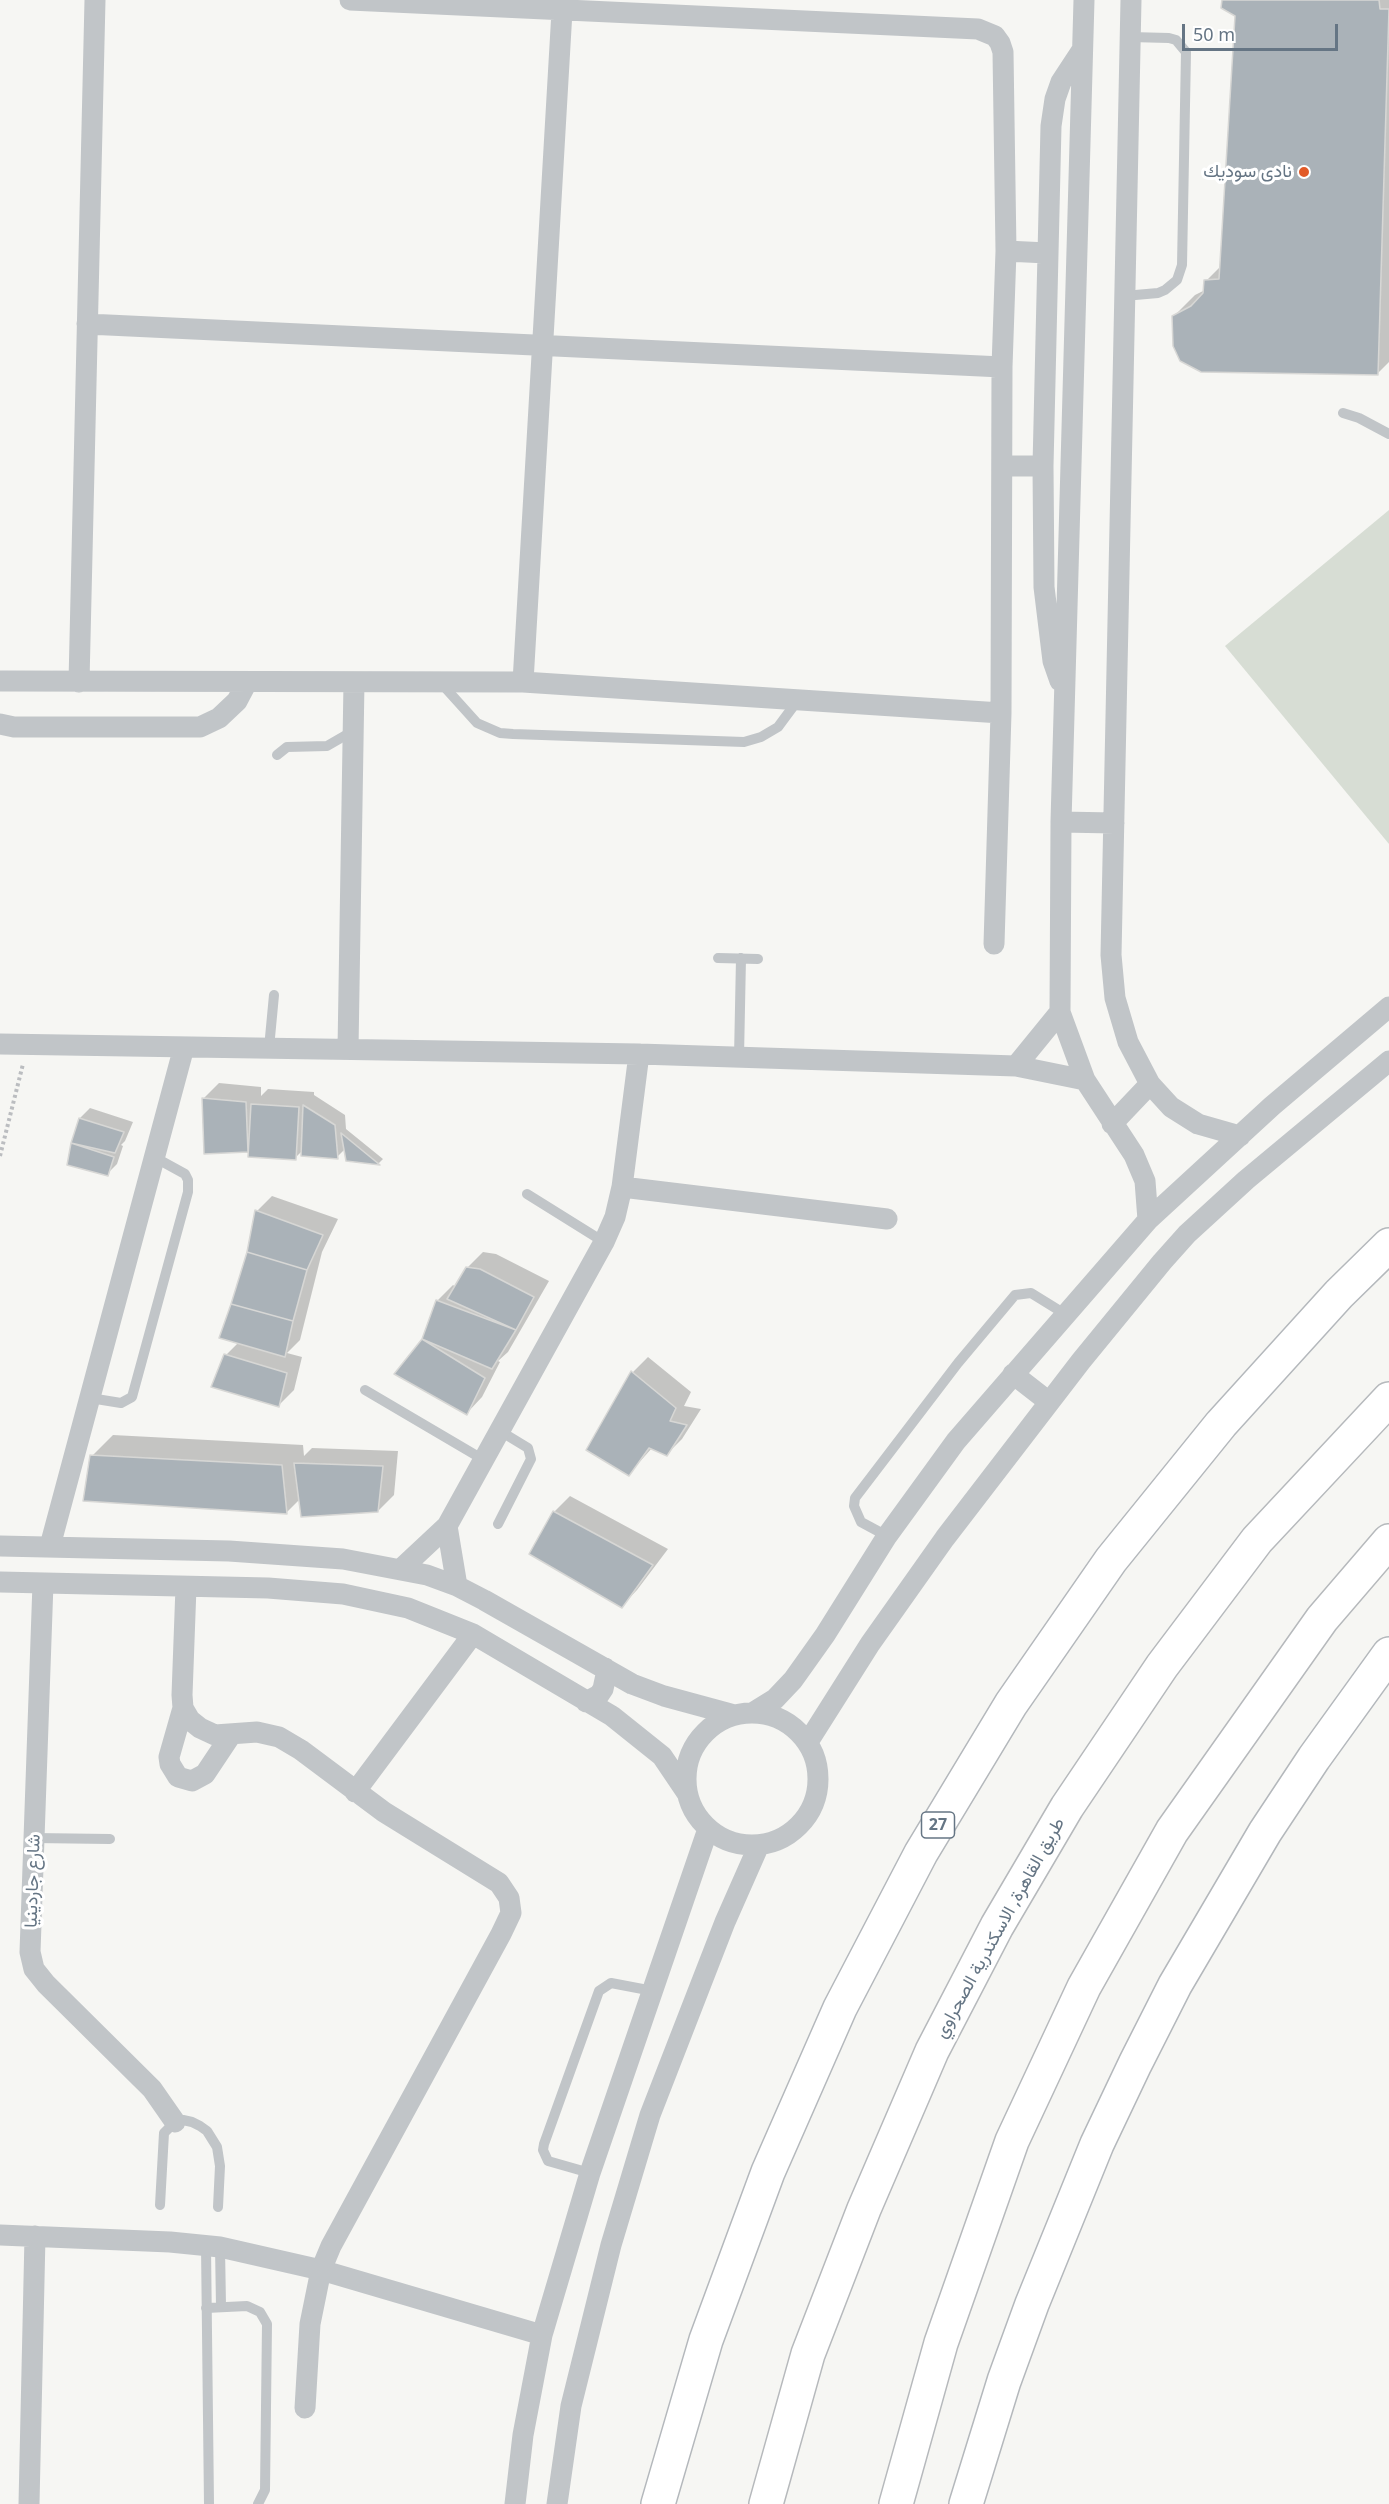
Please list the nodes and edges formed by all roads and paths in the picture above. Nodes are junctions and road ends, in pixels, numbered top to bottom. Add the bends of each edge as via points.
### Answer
1 (95, 0) edge
2 (350, 0) edge
3 (1084, 0) edge
4 (1131, 0) edge
5 (562, 11) junction
6 (1130, 37) junction
7 (1082, 49) junction
8 (1006, 251) junction
9 (1047, 252) junction
10 (1124, 296) junction
11 (87, 324) junction
12 (543, 346) junction
13 (1002, 367) junction
14 (1342, 413) dead end
15 (1389, 434) edge
16 (1003, 466) junction
17 (1044, 466) junction
18 (0, 681) edge
19 (79, 682) junction
20 (248, 682) junction
21 (354, 682) junction
22 (440, 682) junction
23 (523, 682) junction
24 (1065, 694) junction
25 (798, 700) junction
26 (1001, 713) junction
27 (0, 724) edge
28 (353, 731) junction
29 (277, 755) dead end
30 (1061, 822) junction
31 (1114, 823) junction
32 (994, 944) dead end
33 (717, 958) dead end
34 (741, 958) junction
35 (758, 959) dead end
36 (273, 995) dead end
37 (1389, 1007) edge
38 (1060, 1012) junction
39 (0, 1044) edge
40 (27, 1046) junction
41 (184, 1047) junction
42 (269, 1048) junction
43 (348, 1049) junction
44 (639, 1054) junction
45 (739, 1057) junction
46 (1389, 1061) edge
47 (1016, 1066) junction
48 (1085, 1080) junction
49 (1150, 1084) junction
50 (1112, 1124) junction
51 (1240, 1136) junction
52 (0, 1156) edge
53 (154, 1157) junction
54 (622, 1187) junction
55 (527, 1194) dead end
56 (887, 1219) dead end
57 (1148, 1220) junction
58 (604, 1242) junction
59 (1389, 1245) edge
60 (1065, 1314) junction
61 (1013, 1374) junction
62 (365, 1390) dead end
63 (90, 1398) junction
64 (1389, 1399) edge
65 (1049, 1402) junction
66 (500, 1431) junction
67 (484, 1460) junction
68 (498, 1524) dead end
69 (447, 1526) junction
70 (887, 1536) junction
71 (1389, 1541) edge
72 (0, 1546) edge
73 (50, 1546) junction
74 (400, 1569) junction
75 (0, 1582) edge
76 (43, 1583) junction
77 (457, 1586) junction
78 (186, 1587) junction
79 (473, 1634) junction
80 (1389, 1654) edge
81 (605, 1668) junction
82 (586, 1702) junction
83 (183, 1708) junction
84 (744, 1714) junction
85 (231, 1735) junction
86 (808, 1742) junction
87 (355, 1792) junction
88 (687, 1793) junction
89 (708, 1829) junction
90 (34, 1838) junction
91 (110, 1839) dead end
92 (759, 1845) junction
93 (653, 1991) junction
94 (175, 2122) junction
95 (590, 2173) junction
96 (160, 2205) dead end
97 (218, 2207) dead end
98 (0, 2235) edge
99 (35, 2236) junction
100 (213, 2246) junction
101 (321, 2270) junction
102 (221, 2306) junction
103 (207, 2308) junction
104 (542, 2336) junction
105 (305, 2409) dead end
106 (29, 2504) edge
107 (209, 2504) edge
108 (258, 2504) edge
109 (515, 2504) edge
110 (557, 2504) edge
111 (658, 2504) edge
112 (766, 2504) edge
113 (896, 2504) edge
114 (966, 2504) edge

1 - 11 street
2 - 5 street
3 - 7 street
4 - 6 street
5 - 8 street via 885,23 988,32 1003,52
5 - 12 street
6 - 10 street
6 - 10 lane via 1176,40 1186,52 1183,243 1181,273 1172,286 1158,293
7 - 9 street via 1055,99
7 - 24 street
8 - 9 street
8 - 13 street
9 - 17 street
10 - 31 street
11 - 12 street
11 - 19 street
12 - 13 street
12 - 23 street
13 - 16 street
14 - 15 lane
16 - 17 street
16 - 26 street
17 - 24 street via 1048,632
18 - 19 street
19 - 20 street
20 - 21 street
20 - 27 street via 237,701 219,718 200,727
21 - 22 street
21 - 28 street
22 - 23 street
22 - 25 lane via 477,723 513,734 744,742 778,727
23 - 25 street
24 - 30 street
25 - 26 street
26 - 32 street
28 - 29 lane via 327,746 287,747
28 - 43 street
30 - 31 street
30 - 38 street
31 - 49 street via 1114,998 1128,1042
33 - 34 lane
34 - 35 lane
34 - 45 lane
36 - 42 lane
37 - 51 street
38 - 47 street
38 - 48 street
39 - 40 street
40 - 41 street
40 - 52 path
41 - 42 street
41 - 53 street
42 - 43 street
43 - 44 street
44 - 45 street
44 - 54 street
45 - 47 street
46 - 65 street via 1187,1234
47 - 48 street
48 - 50 street
49 - 50 street
49 - 51 street via 1171,1107 1198,1124
50 - 57 street via 1134,1155 1145,1181
51 - 57 street
53 - 63 street
53 - 63 lane via 185,1174 189,1186 185,1203 132,1397 122,1403
54 - 56 street
54 - 58 street
55 - 58 lane
57 - 60 street
58 - 66 street
59 - 111 main road, 27 via 1221,1424 1138,1526 1011,1704 932,1834 840,2008 768,2172 706,2340
60 - 61 street
60 - 70 lane via 1031,1293 1015,1295 943,1381 855,1498 861,1522
61 - 65 street
61 - 70 street via 956,1441
62 - 67 lane
63 - 73 street
64 - 112 main road, طريق القاهرة, الاسكندرية الصحراوي via 1257,1540 1162,1666 1067,1807 997,1926 932,2051 864,2209 808,2354
65 - 86 street via 945,1538 870,1644
66 - 67 street
66 - 68 lane via 528,1448 531,1459
67 - 69 street
69 - 74 street
69 - 77 street
70 - 84 street via 793,1680 775,1699
71 - 113 main road via 1322,1619 1172,1831 1084,1987 1012,2141 941,2343
72 - 73 street
73 - 74 street via 240,1552 343,1559
74 - 77 street
75 - 76 street
76 - 78 street
76 - 90 street, شارع جاردينيا
77 - 81 street
78 - 79 street via 343,1594 408,1608
78 - 83 street
79 - 82 street
79 - 87 street
80 - 114 main road via 1265,1832 1175,1985 1135,2064 1097,2144 1032,2304
81 - 82 street via 603,1689
81 - 84 street via 664,1696
82 - 88 street via 612,1716 662,1756
83 - 85 street via 200,1728 215,1735
83 - 85 street via 170,1756 178,1777 192,1781 205,1774
84 - 86 street via 785,1720
84 - 88 street via 716,1723 701,1737 686,1773
85 - 87 street via 257,1732 279,1737
86 - 92 street via 819,1773 812,1807 790,1834
87 - 101 street via 499,1883 509,1898 511,1913
88 - 89 street via 694,1813
89 - 92 street via 732,1842
89 - 93 street
90 - 91 lane
90 - 94 street, شارع جاردينيا via 30,1952 34,1969 152,2089
92 - 110 street via 650,2115 611,2245 571,2406
93 - 95 street
93 - 95 lane via 611,1983 599,1991 544,2144 548,2161
94 - 96 lane via 162,2141
94 - 97 lane via 192,2121 213,2139 220,2166
95 - 104 street
98 - 99 street
99 - 100 street
99 - 106 street
100 - 101 street
100 - 102 lane
100 - 103 lane
101 - 104 street
101 - 105 street via 310,2324
102 - 103 lane
102 - 108 lane via 254,2308 267,2324 265,2490
103 - 107 lane
104 - 109 street via 523,2434

